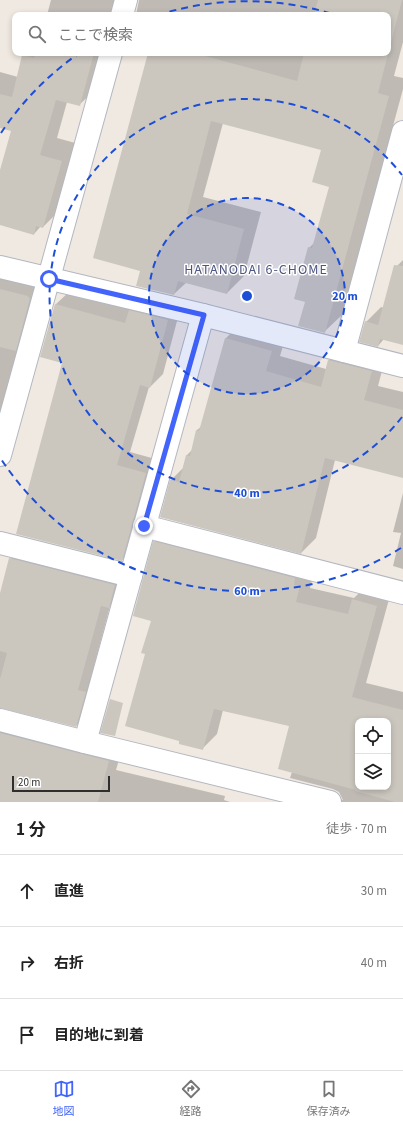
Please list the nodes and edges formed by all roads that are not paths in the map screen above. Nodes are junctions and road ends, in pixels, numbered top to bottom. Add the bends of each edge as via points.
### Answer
1 (126, 0) edge
2 (123, 12) edge
3 (110, 56) edge
4 (403, 132) edge
5 (0, 268) edge
6 (49, 279) junction
7 (204, 315) junction
8 (344, 351) junction
9 (403, 366) edge
10 (0, 455) edge
11 (144, 526) junction
12 (0, 543) edge
13 (131, 576) junction
14 (403, 593) edge
15 (0, 720) edge
16 (85, 742) junction
17 (330, 802) edge

1 - 2 street
3 - 6 street
4 - 8 street
5 - 6 street
6 - 7 street
6 - 10 street
7 - 8 street
7 - 11 street
8 - 9 street
11 - 13 street
11 - 14 street
12 - 13 street
13 - 16 street
15 - 16 street
16 - 17 street

